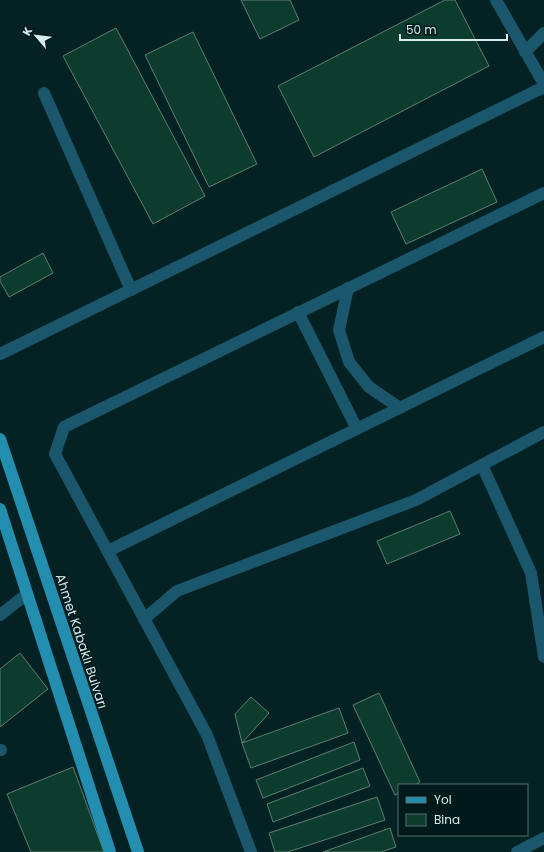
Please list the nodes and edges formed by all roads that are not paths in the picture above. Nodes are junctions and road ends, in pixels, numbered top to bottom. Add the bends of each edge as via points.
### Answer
1 (496, 0) edge
2 (544, 33) edge
3 (525, 52) junction
4 (544, 86) edge
5 (44, 93) dead end
6 (544, 193) edge
7 (348, 288) junction
8 (131, 290) junction
9 (298, 312) junction
10 (544, 337) edge
11 (0, 354) edge
12 (400, 408) junction
13 (357, 429) junction
14 (544, 432) edge
15 (0, 439) edge
16 (482, 465) junction
17 (0, 509) edge
18 (108, 552) junction
19 (27, 594) junction
20 (0, 615) edge
21 (144, 619) junction
22 (544, 657) edge
23 (544, 838) edge
24 (110, 852) edge
25 (138, 852) edge
26 (251, 852) edge
27 (517, 852) edge

1 - 3 street
2 - 3 street
3 - 4 street
4 - 8 street
5 - 8 street
6 - 7 street
7 - 9 street
7 - 12 street via 339,330 349,362 369,387
8 - 11 street
9 - 13 street
9 - 18 street via 64,427 55,454
10 - 12 street
12 - 13 street
13 - 18 street
14 - 16 street
15 - 25 main road, Ahmet Kabaklı Bulvarı
16 - 21 street via 416,500 178,591
16 - 22 street via 531,573
17 - 19 main road
18 - 21 street
19 - 20 street
19 - 24 main road
21 - 26 street via 206,735
23 - 27 street

